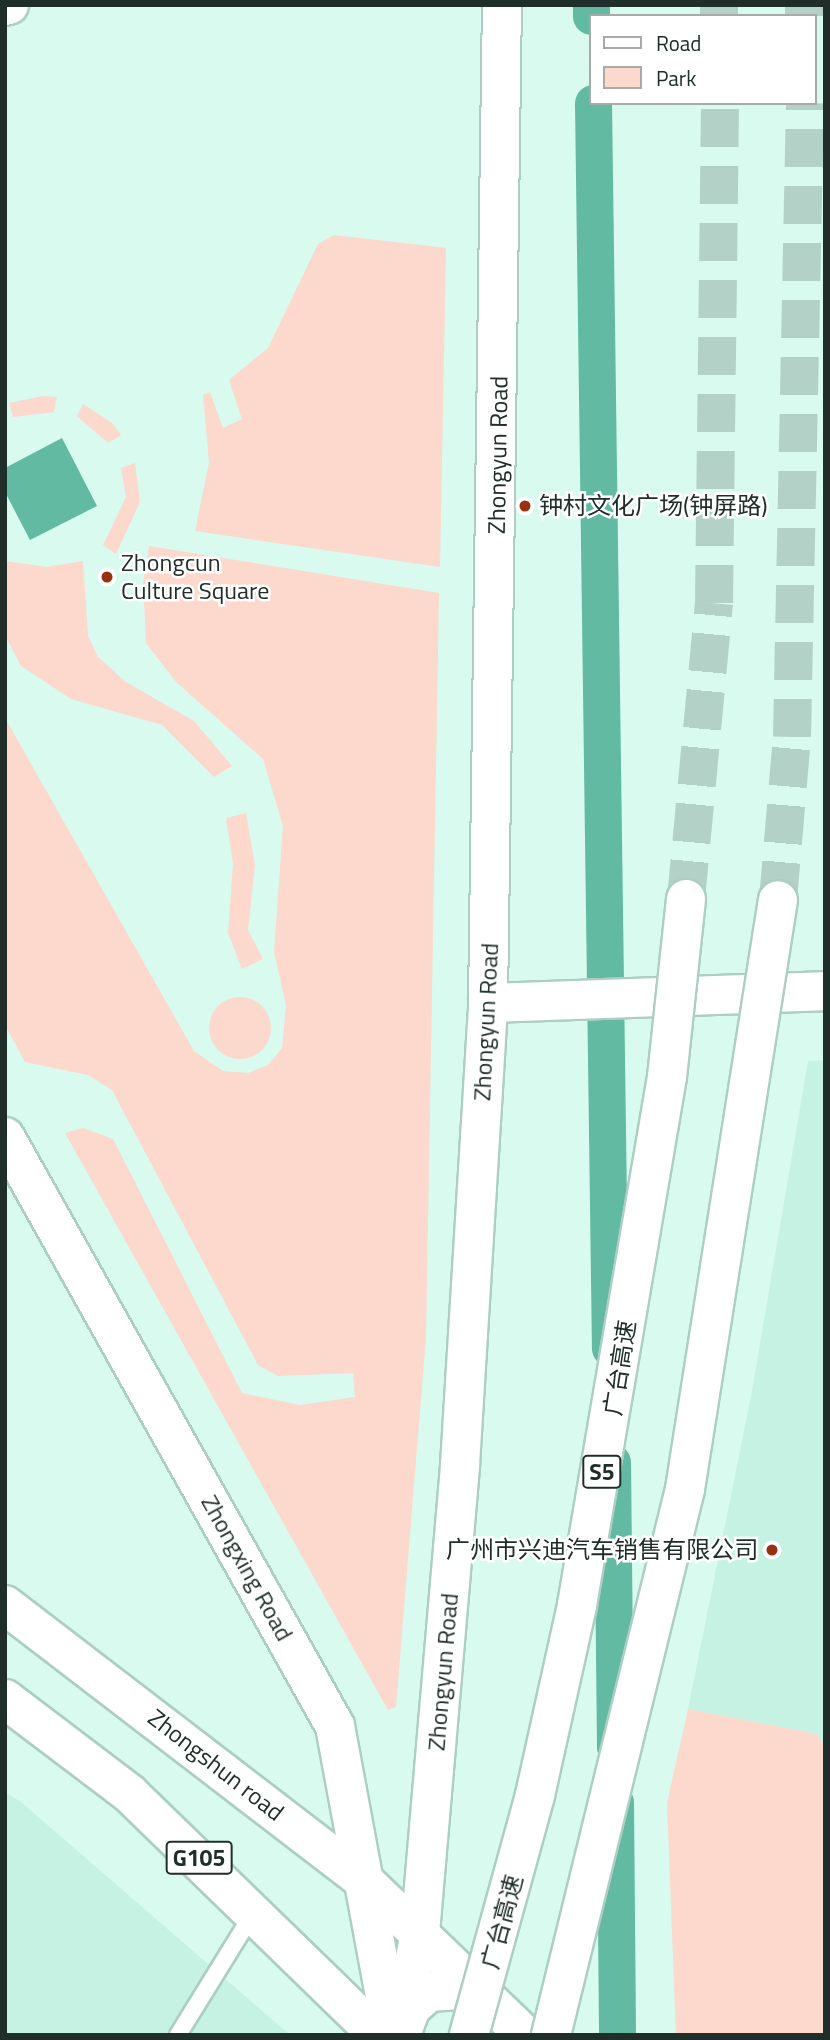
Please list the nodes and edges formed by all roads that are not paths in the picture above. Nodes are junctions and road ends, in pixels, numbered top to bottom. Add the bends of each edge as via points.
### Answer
1 (502, 5) edge
2 (686, 899) tunnel mouth
3 (778, 900) tunnel mouth
4 (825, 991) edge
5 (488, 1003) junction
6 (5, 1137) edge
7 (5, 1605) edge
8 (5, 1699) edge
9 (361, 1878) junction
10 (256, 1910) junction
11 (421, 1933) junction
12 (477, 1989) junction
13 (178, 2035) edge
14 (378, 2035) edge
15 (393, 2035) edge
16 (401, 2035) edge
17 (469, 2035) edge
18 (526, 2035) edge
19 (551, 2035) edge

1 - 5 main road, Zhongyun Road
2 - 17 main road, 广台高速 / S5, bridge via 665,1089 577,1605 535,1795
3 - 19 main road, bridge via 685,1489
4 - 5 main road
5 - 11 main road, Zhongyun Road via 460,1465
6 - 9 main road, Zhongxing Road via 335,1726
7 - 9 main road, Zhongshun road
8 - 10 main road, G105 via 131,1794
9 - 11 main road, Zhongshun road
9 - 15 main road, Zhongxing Road
10 - 13 lane
10 - 14 main road, G105
11 - 12 main road, Zhongshun road
11 - 16 main road, Zhongyun Road
12 - 16 main road via 429,1992 411,2008
12 - 18 main road, Zhongshun road

